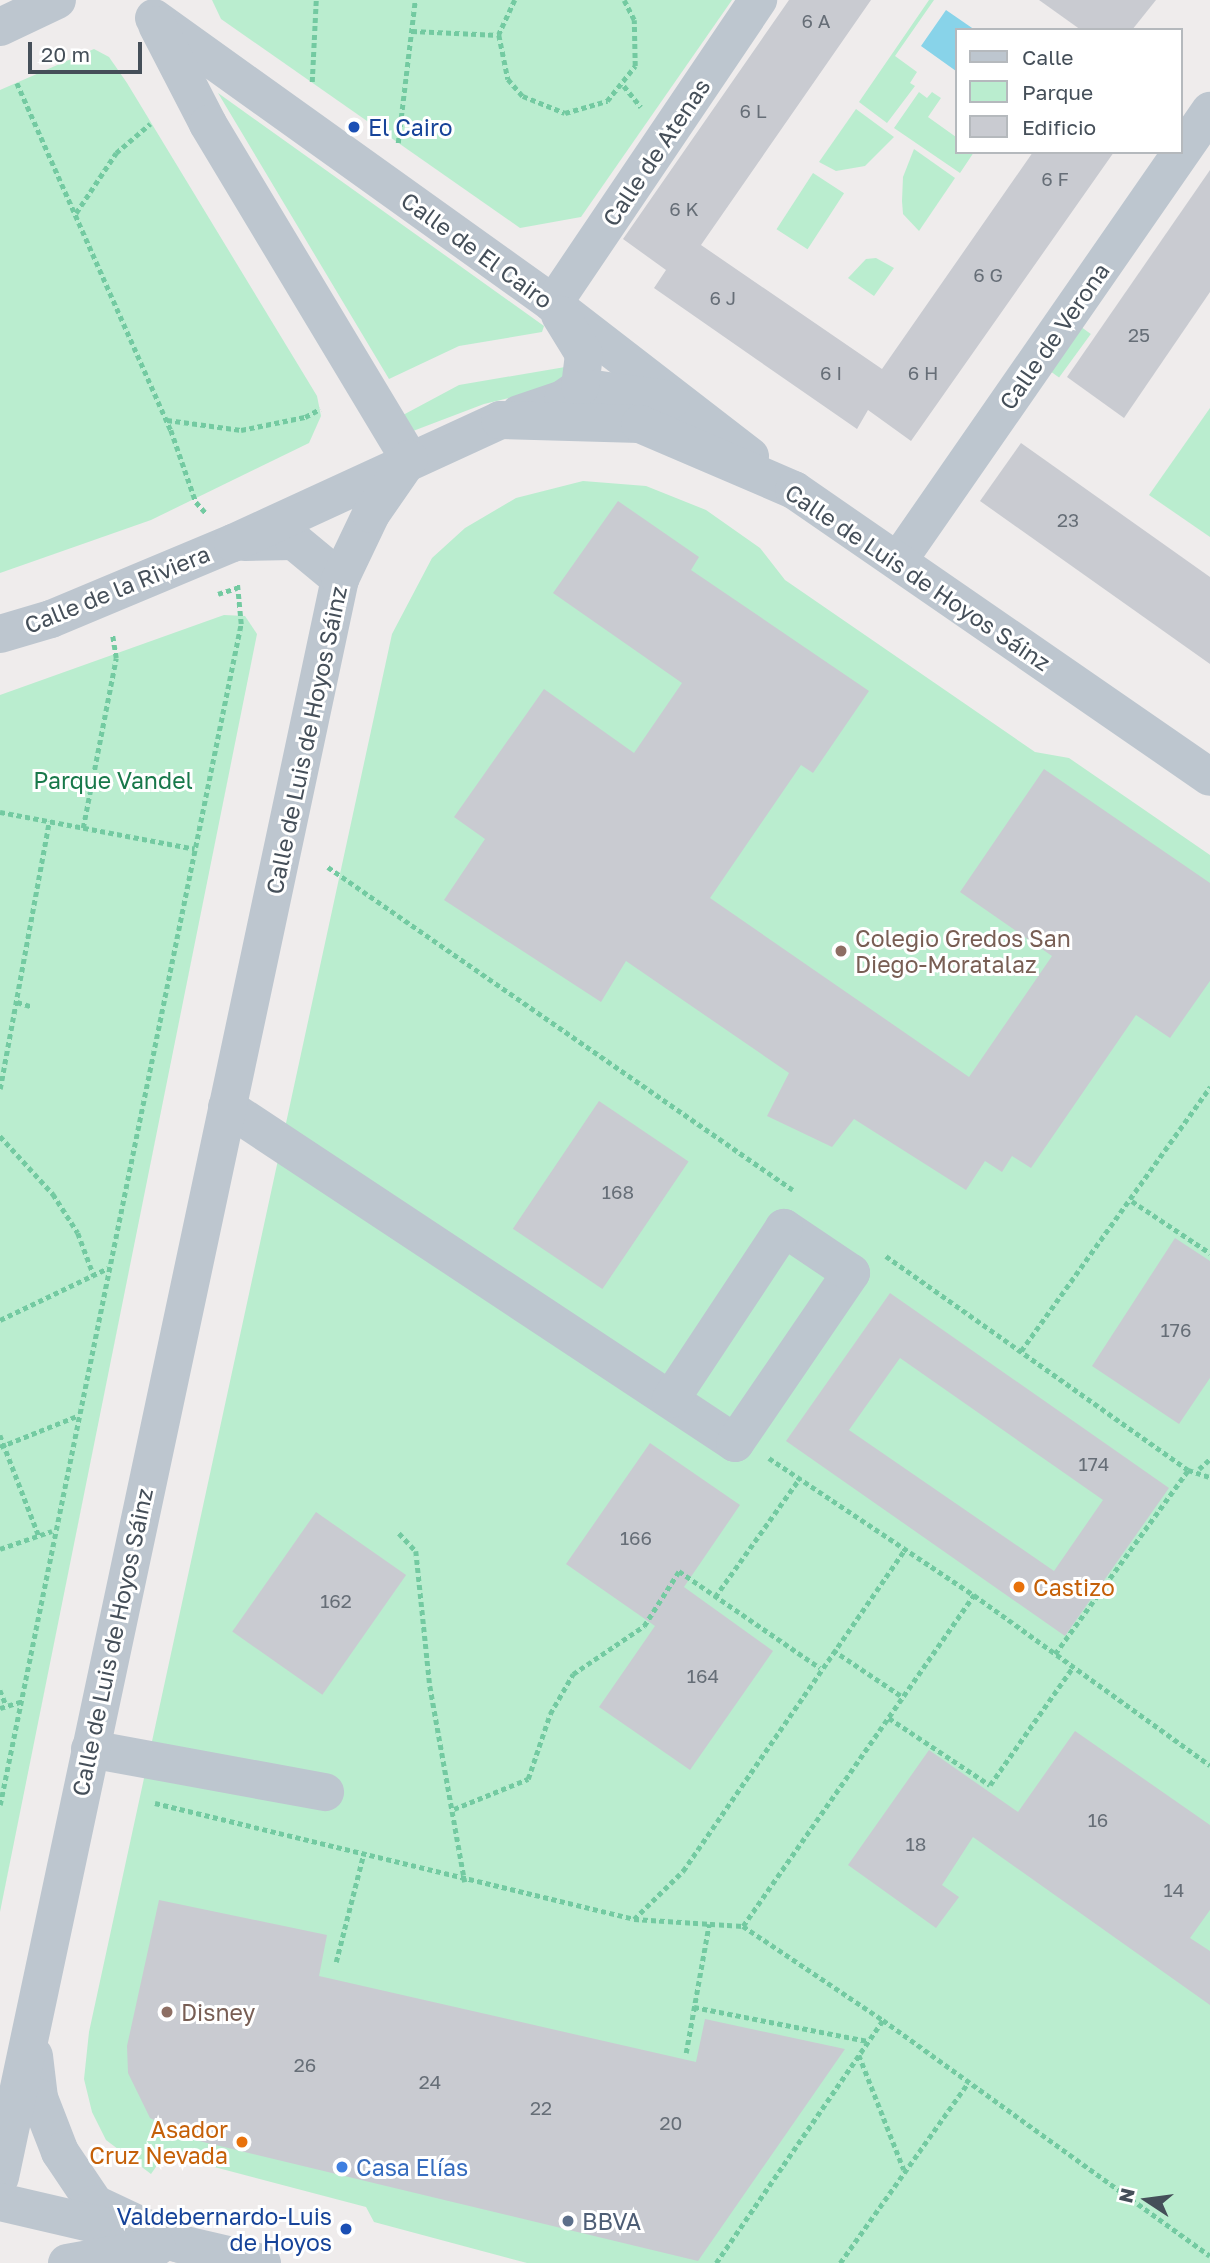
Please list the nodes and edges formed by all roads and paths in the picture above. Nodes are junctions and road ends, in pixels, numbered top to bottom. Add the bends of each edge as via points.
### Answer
1 (57, 0) edge
2 (316, 0) edge
3 (415, 0) edge
4 (515, 0) edge
5 (624, 0) edge
6 (758, 0) edge
7 (147, 9) edge
8 (0, 27) edge
9 (412, 31) junction
10 (499, 35) junction
11 (17, 83) dead end
12 (312, 85) dead end
13 (624, 86) junction
14 (1210, 111) edge
15 (649, 116) dead end
16 (150, 124) dead end
17 (398, 143) dead end
18 (1182, 151) edge
19 (1180, 154) edge
20 (75, 214) junction
21 (554, 304) junction
22 (580, 387) junction
23 (681, 403) junction
24 (320, 409) dead end
25 (166, 419) junction
26 (500, 420) junction
27 (409, 459) junction
28 (794, 490) junction
29 (233, 543) junction
30 (898, 561) junction
31 (340, 579) junction
32 (112, 632) dead end
33 (0, 634) edge
34 (1210, 777) edge
35 (0, 812) edge
36 (49, 821) junction
37 (83, 828) junction
38 (195, 849) junction
39 (328, 867) dead end
40 (17, 1002) junction
41 (30, 1006) dead end
42 (1210, 1087) edge
43 (0, 1089) edge
44 (228, 1107) junction
45 (0, 1136) edge
46 (799, 1193) dead end
47 (1132, 1201) junction
48 (882, 1253) dead end
49 (1210, 1253) edge
50 (108, 1268) junction
51 (94, 1276) junction
52 (0, 1320) edge
53 (1020, 1351) junction
54 (671, 1399) junction
55 (78, 1416) junction
56 (0, 1435) edge
57 (2, 1446) edge
58 (761, 1452) dead end
59 (1210, 1459) edge
60 (1199, 1469) junction
61 (1188, 1470) junction
62 (1210, 1477) edge
63 (800, 1478) junction
64 (53, 1531) junction
65 (399, 1533) dead end
66 (39, 1536) junction
67 (0, 1549) edge
68 (905, 1549) junction
69 (974, 1595) junction
70 (715, 1597) junction
71 (833, 1650) junction
72 (1055, 1654) junction
73 (1073, 1667) junction
74 (820, 1668) junction
75 (0, 1690) edge
76 (903, 1697) junction
77 (20, 1702) junction
78 (3, 1706) edge
79 (889, 1718) junction
80 (90, 1749) junction
81 (1210, 1765) edge
82 (325, 1792) dead end
83 (147, 1801) dead end
84 (0, 1805) edge
85 (454, 1809) junction
86 (363, 1856) junction
87 (465, 1882) junction
88 (634, 1919) junction
89 (709, 1924) junction
90 (743, 1926) junction
91 (337, 1962) dead end
92 (694, 2007) junction
93 (883, 2020) junction
94 (31, 2034) junction
95 (868, 2041) junction
96 (686, 2053) dead end
97 (859, 2055) junction
98 (967, 2084) junction
99 (904, 2171) junction
100 (0, 2177) edge
101 (0, 2202) edge
102 (180, 2244) junction
103 (1210, 2256) edge
104 (67, 2263) edge
105 (262, 2263) edge
106 (716, 2263) edge
107 (840, 2263) edge

1 - 8 street
2 - 12 path
3 - 9 path
4 - 10 path
5 - 13 path via 638,43
6 - 21 street, Calle de Atenas
7 - 21 street, Calle de El Cairo
7 - 27 street, Calle de El Cairo via 208,124
9 - 10 path
9 - 17 path
10 - 13 path via 508,79 542,108 587,111
11 - 20 path
13 - 15 path
14 - 18 street, Calle de Verona
16 - 20 path via 116,153
19 - 30 street, Calle de Verona
20 - 25 path
21 - 22 street via 584,354
21 - 23 street, Calle de El Cairo
22 - 23 street
22 - 26 street via 563,399
23 - 28 street, Calle de El Cairo
24 - 25 path via 305,417 241,430
25 - 29 path via 196,502
26 - 27 street, Calle de Luis de Hoyos Sáinz
26 - 28 street, Calle de Luis de Hoyos Sáinz via 640,424
27 - 29 street, Calle de la Riviera
27 - 31 street, Calle de Luis de Hoyos Sáinz via 371,514
28 - 30 street, Calle de Luis de Hoyos Sáinz
29 - 31 street, Calle de la Riviera via 294,541
29 - 33 street, Calle de la Riviera via 51,619
29 - 38 path via 241,624
30 - 34 street, Calle de Luis de Hoyos Sáinz
31 - 44 street, Calle de Luis de Hoyos Sáinz
32 - 37 path via 116,658
35 - 36 path
36 - 37 path
36 - 40 path
37 - 38 path
38 - 50 path
39 - 46 path
40 - 41 path
40 - 43 path
42 - 47 path
44 - 54 street
44 - 80 street, Calle de Luis de Hoyos Sáinz
45 - 51 path via 53,1194 78,1233
47 - 49 path
47 - 53 path
48 - 53 path
50 - 51 path
50 - 55 path
51 - 52 path
53 - 61 path
54 - 54 street via 736,1443 851,1273 784,1228
55 - 57 path
55 - 64 path
56 - 57 path
57 - 66 path
58 - 63 path
59 - 60 path
60 - 61 path
60 - 62 path
61 - 72 path
63 - 68 path
63 - 70 path
64 - 66 path
64 - 77 path
65 - 85 path via 416,1551 430,1686
66 - 67 path
68 - 69 path
68 - 71 path
69 - 72 path
69 - 76 path
70 - 74 path
70 - 85 path via 679,1571 644,1626 573,1674 550,1714 528,1779
71 - 74 path
71 - 76 path
72 - 73 path
73 - 79 path via 990,1784
73 - 81 path
74 - 88 path via 682,1871
75 - 78 path
76 - 79 path
77 - 78 path
77 - 84 path
79 - 90 path
80 - 82 street
80 - 94 street, Calle de Luis de Hoyos Sáinz
83 - 86 path
85 - 87 path
86 - 87 path
86 - 91 path
87 - 88 path
88 - 89 path
89 - 90 path
89 - 92 path
90 - 93 path
92 - 95 path
92 - 96 path
93 - 95 path
93 - 98 path
94 - 100 street, Calle de Luis de Hoyos Sáinz
94 - 102 street via 39,2098 60,2152 95,2204
95 - 97 path
97 - 99 path
97 - 106 path
98 - 99 path
98 - 103 path
99 - 107 path
101 - 102 street
102 - 104 street
102 - 105 street

